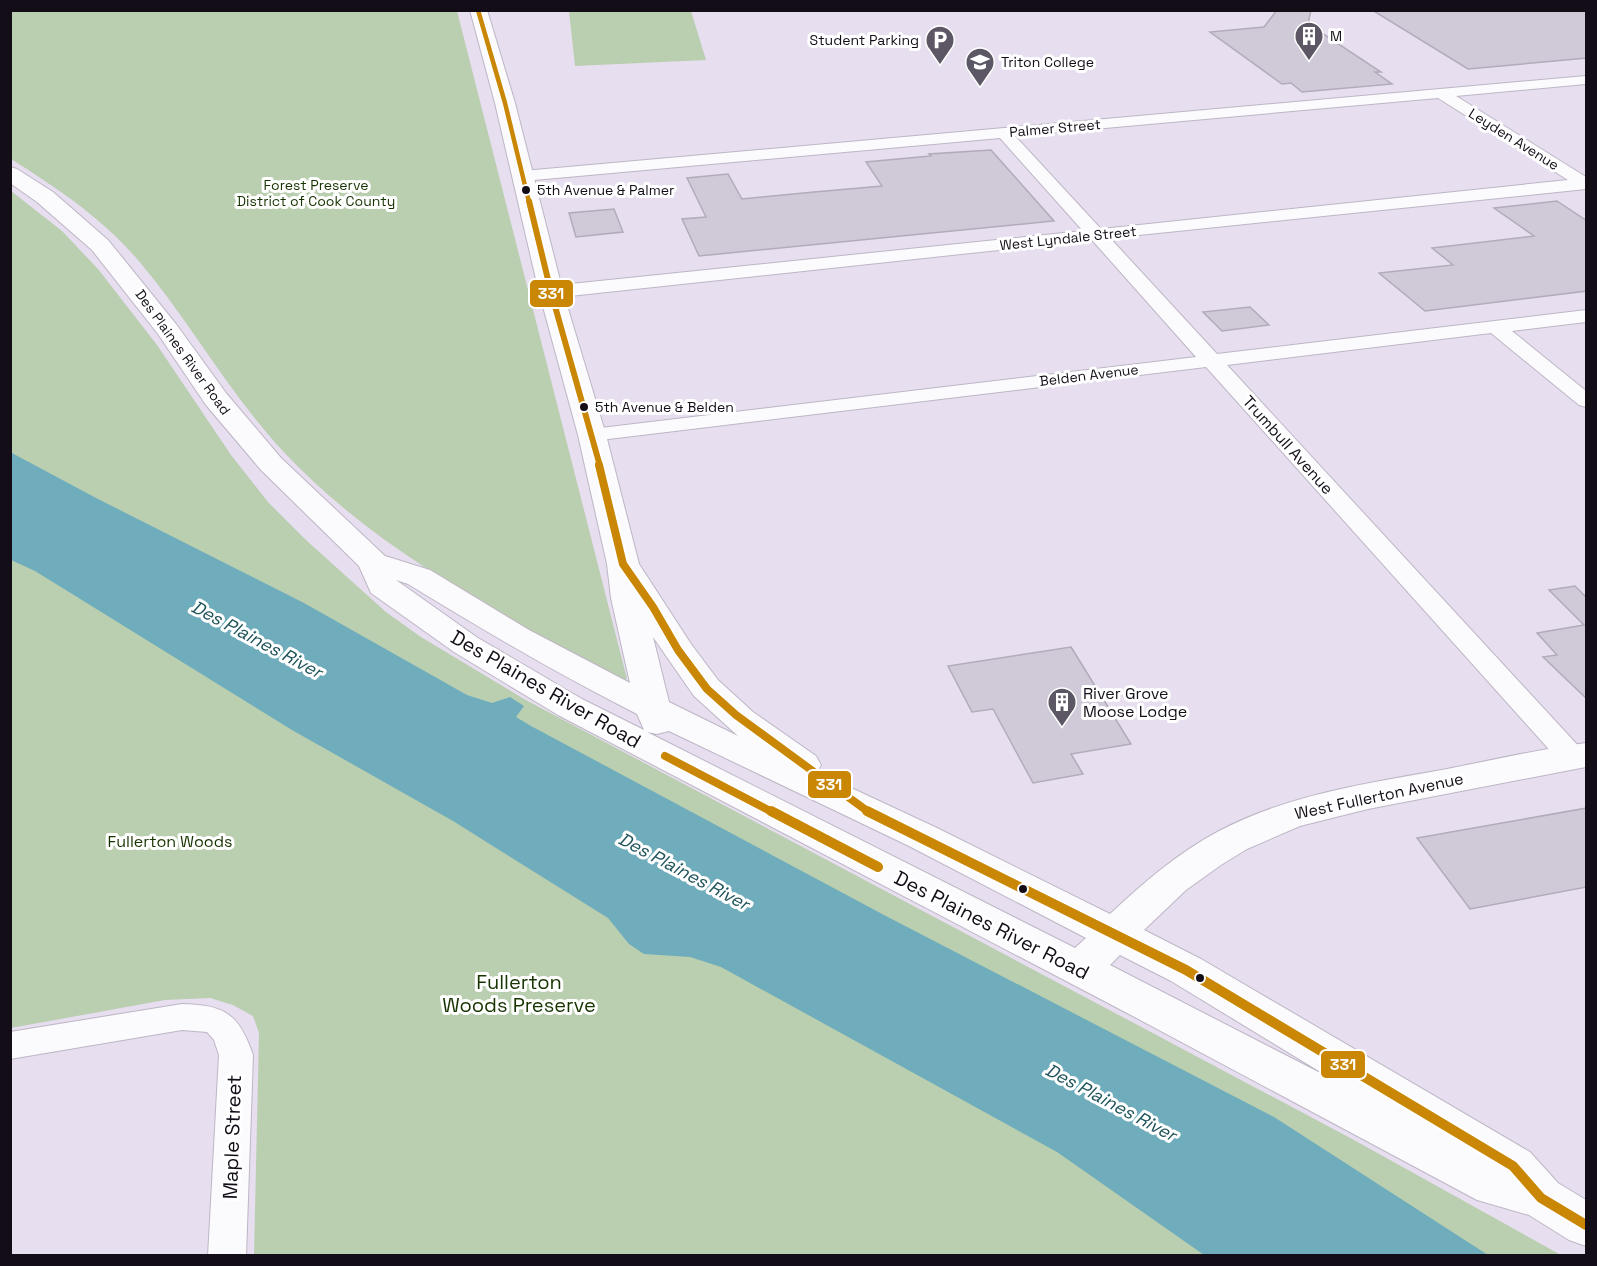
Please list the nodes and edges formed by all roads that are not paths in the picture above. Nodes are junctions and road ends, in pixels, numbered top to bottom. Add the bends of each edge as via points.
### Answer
1 (478, 10) edge
2 (1587, 80) edge
3 (1441, 93) junction
4 (1004, 133) junction
5 (10, 174) edge
6 (523, 176) junction
7 (1586, 184) edge
8 (1097, 235) junction
9 (551, 292) junction
10 (1587, 316) edge
11 (1495, 327) junction
12 (1211, 361) junction
13 (1587, 401) edge
14 (592, 435) junction
15 (374, 564) junction
16 (622, 564) junction
17 (653, 708) junction
18 (665, 756) junction
19 (1580, 757) edge
20 (861, 808) junction
21 (1117, 934) junction
22 (1079, 970) junction
23 (10, 1046) edge
24 (1571, 1210) edge
25 (227, 1256) edge

1 - 6 main road
2 - 3 street, Palmer Street
3 - 4 street, Palmer Street
3 - 7 street, Leyden Avenue
4 - 6 street, Palmer Street
4 - 8 street, Trumbull Avenue
5 - 15 main road, Des Plaines River Road via 45,197 100,244 216,399 271,464
6 - 9 main road
7 - 8 street, West Lyndale Street
8 - 9 street, West Lyndale Street
8 - 12 street, Trumbull Avenue
9 - 14 main road
10 - 11 street, Belden Avenue
11 - 12 street, Belden Avenue
11 - 13 street
12 - 14 street, Belden Avenue
12 - 19 street, Trumbull Avenue
14 - 16 main road
15 - 17 main road, Des Plaines River Road via 419,577 517,637
15 - 18 main road, Des Plaines River Road via 382,586 466,645 570,707
16 - 17 main road
16 - 20 main road via 707,689
17 - 18 main road
17 - 20 main road, Des Plaines River Road
18 - 22 main road, Des Plaines River Road
19 - 21 main road, West Fullerton Avenue via 1353,799 1282,817 1205,856 1158,893
20 - 21 main road, Des Plaines River Road
21 - 22 main road, West Fullerton Avenue
21 - 24 main road, Des Plaines River Road via 1186,970 1513,1166
22 - 24 main road, Des Plaines River Road via 1494,1186
23 - 25 street, Maple Street via 182,1017 204,1017 229,1032 236,1055

